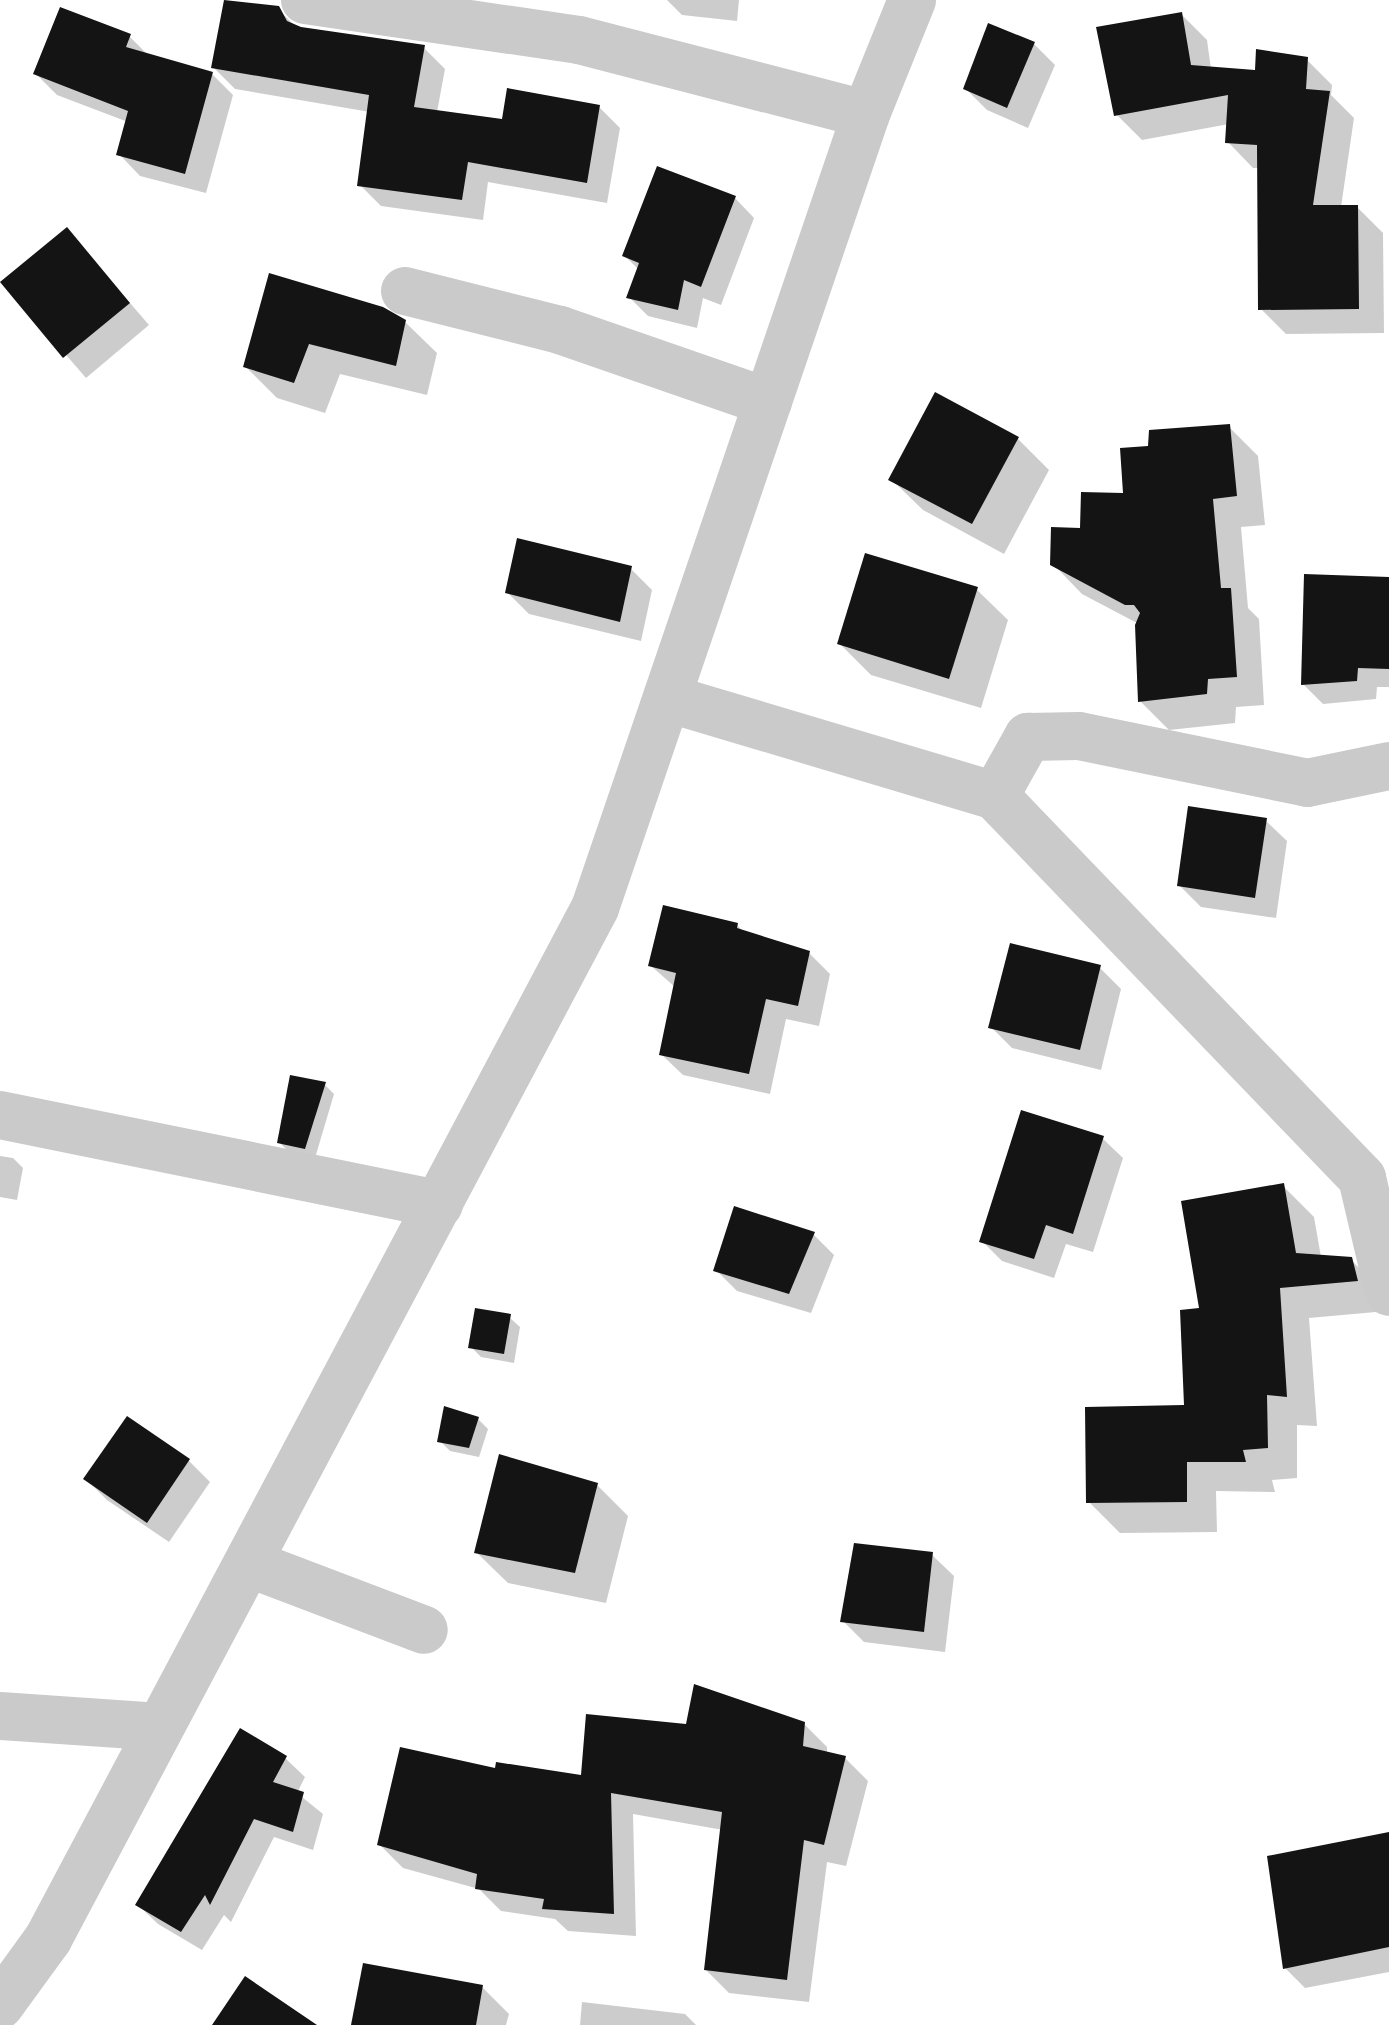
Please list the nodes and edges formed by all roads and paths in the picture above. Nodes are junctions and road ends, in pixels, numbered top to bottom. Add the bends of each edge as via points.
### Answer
1 (305, 0) edge
2 (912, 0) edge
3 (866, 114) junction
4 (405, 291) dead end
5 (768, 402) junction
6 (667, 698) junction
7 (1389, 766) edge
8 (995, 796) junction
9 (0, 1115) edge
10 (439, 1204) junction
11 (1389, 1292) edge
12 (248, 1563) junction
13 (424, 1630) dead end
14 (0, 1716) edge
15 (160, 1727) junction
16 (0, 2006) edge

1 - 3 street via 579,40
2 - 3 street
3 - 5 street
4 - 5 street via 560,330
5 - 6 street
6 - 8 street
6 - 10 street via 596,908
7 - 8 street via 1307,783 1079,736 1028,736
8 - 11 street via 1362,1178
9 - 10 street
10 - 12 street
12 - 13 street
12 - 15 street
14 - 15 street
15 - 16 street via 48,1939

